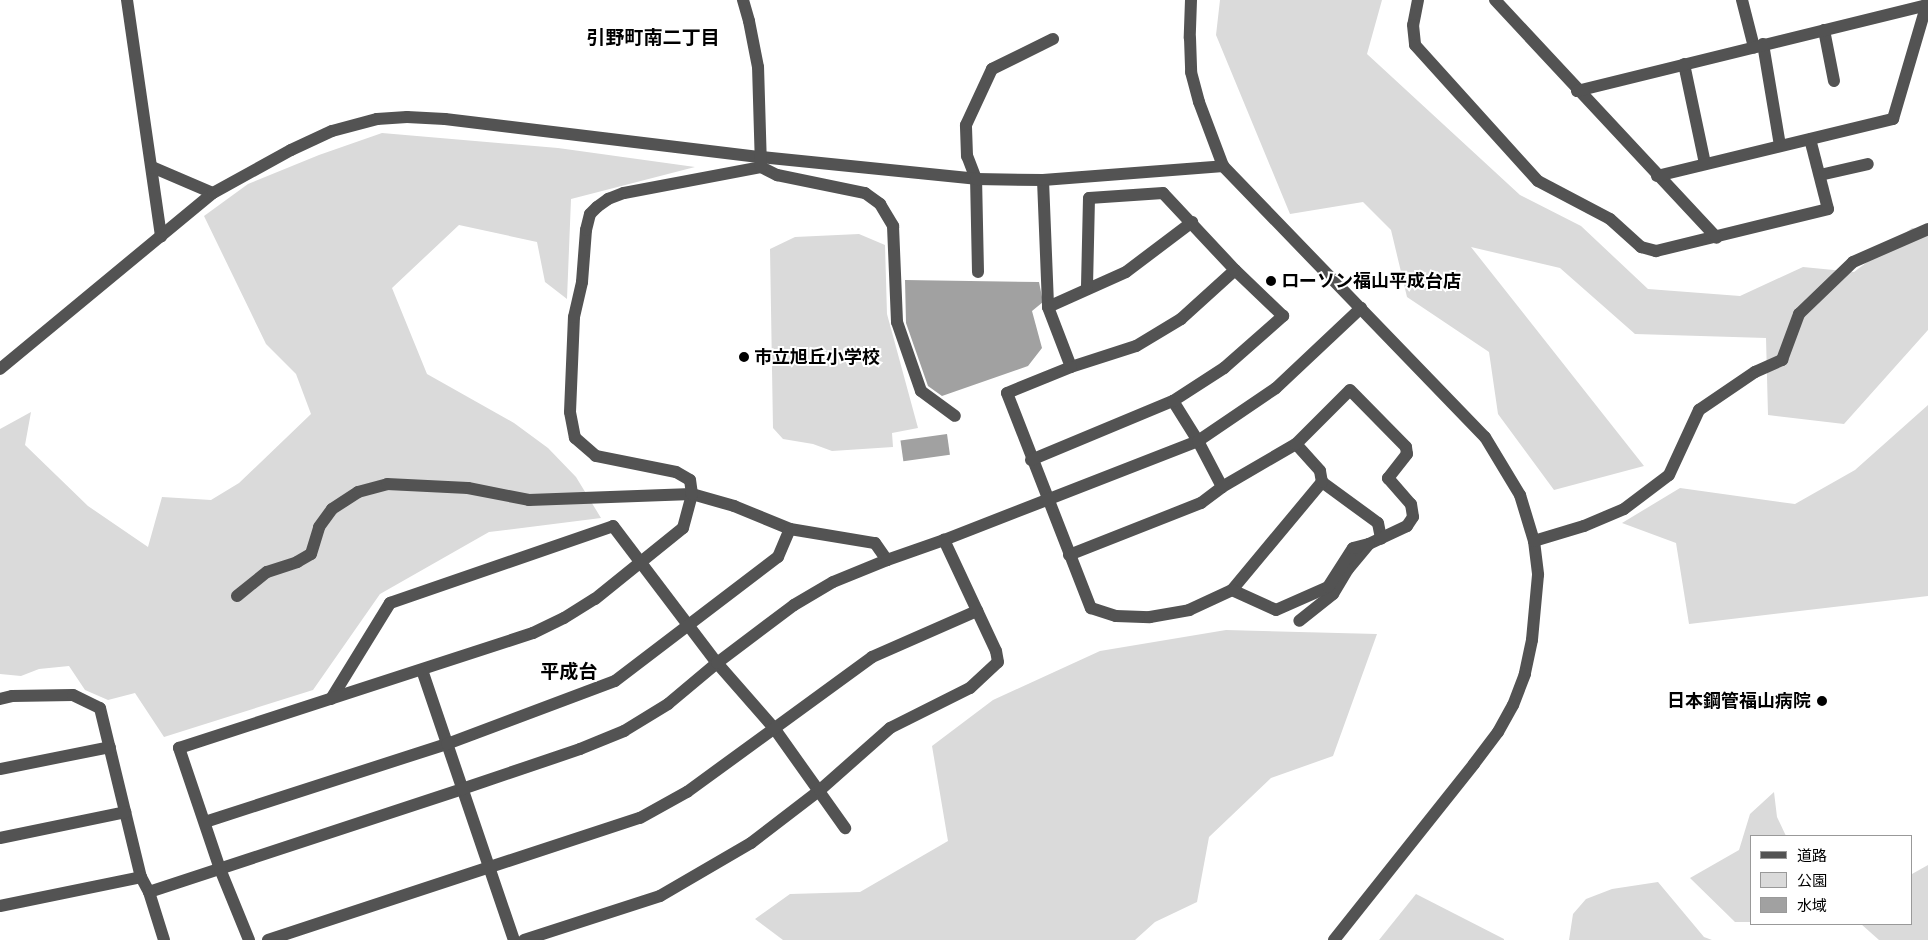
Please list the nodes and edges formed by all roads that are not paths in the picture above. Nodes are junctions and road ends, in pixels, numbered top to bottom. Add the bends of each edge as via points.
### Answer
1 (127, 0) edge
2 (743, 0) edge
3 (1191, 0) edge
4 (1418, 0) edge
5 (1495, 0) edge
6 (1742, 0) edge
7 (1927, 3) edge
8 (1924, 26) edge
9 (1824, 30) junction
10 (1053, 38) dead end
11 (1759, 46) junction
12 (1684, 64) junction
13 (1834, 81) dead end
14 (1577, 91) junction
15 (1810, 139) junction
16 (1780, 146) junction
17 (761, 162) junction
18 (1705, 164) junction
19 (1868, 164) dead end
20 (1223, 166) junction
21 (152, 167) junction
22 (1657, 176) junction
23 (1820, 176) junction
24 (976, 179) junction
25 (1043, 180) junction
26 (213, 193) junction
27 (1192, 222) junction
28 (1928, 229) edge
29 (161, 237) junction
30 (1717, 238) junction
31 (1234, 270) junction
32 (978, 272) dead end
33 (1087, 289) junction
34 (1048, 307) junction
35 (1361, 308) junction
36 (1072, 367) junction
37 (0, 370) edge
38 (1173, 401) junction
39 (956, 416) dead end
40 (1198, 441) junction
41 (1296, 444) junction
42 (1032, 460) junction
43 (1322, 482) junction
44 (1222, 487) junction
45 (692, 494) junction
46 (1047, 500) junction
47 (790, 529) junction
48 (1381, 539) junction
49 (944, 540) junction
50 (1534, 541) junction
51 (1368, 544) junction
52 (1070, 555) junction
53 (886, 560) junction
54 (640, 563) junction
55 (1232, 590) junction
56 (237, 596) dead end
57 (977, 611) junction
58 (1300, 621) dead end
59 (687, 624) junction
60 (717, 663) junction
61 (422, 670) junction
62 (0, 699) edge
63 (331, 699) junction
64 (774, 728) junction
65 (447, 744) junction
66 (110, 747) junction
67 (0, 769) edge
68 (462, 790) junction
69 (820, 790) junction
70 (125, 812) junction
71 (205, 822) junction
72 (845, 828) dead end
73 (0, 838) edge
74 (488, 866) junction
75 (220, 869) junction
76 (141, 877) junction
77 (149, 892) junction
78 (0, 906) edge
79 (164, 940) edge
80 (249, 940) edge
81 (268, 940) edge
82 (514, 940) edge
83 (524, 940) edge
84 (1334, 940) edge

1 - 21 street
2 - 17 street via 758,67
3 - 20 street via 1191,72
4 - 30 street via 1413,25 1415,45 1538,181 1610,219 1641,247 1656,252
5 - 14 street
6 - 11 street
7 - 8 street
7 - 9 street
8 - 15 street via 1893,119
9 - 11 street
9 - 13 street
10 - 24 street via 992,69 966,125 967,156
11 - 12 street
11 - 16 street
12 - 14 street
12 - 18 street
14 - 22 street
15 - 16 street
15 - 23 street
16 - 18 street
17 - 24 street
17 - 26 street via 444,119 407,117 377,119 332,131
17 - 39 street via 777,175 865,194 880,204 893,226 897,322 922,391
17 - 45 street via 608,199 590,214 586,230 582,282 574,317 570,412 575,438 596,456 676,472 690,480
18 - 22 street
19 - 23 street
20 - 25 street
20 - 35 street
21 - 26 street
21 - 29 street
22 - 30 street
23 - 30 street via 1828,209
24 - 25 street
24 - 32 street
25 - 34 street
26 - 29 street
27 - 31 street
27 - 33 street via 1126,272
27 - 33 street via 1163,193 1089,198
28 - 50 street via 1853,262 1799,314 1782,360 1755,372 1700,410 1669,475 1624,509 1584,526
29 - 37 street
31 - 36 street via 1181,319 1136,346
31 - 38 street via 1283,316 1224,368
33 - 34 street
34 - 36 street
35 - 40 street via 1276,388
35 - 50 street via 1485,437 1520,494
36 - 42 street via 1007,393
38 - 40 street
38 - 42 street
40 - 44 street
40 - 46 street
41 - 43 street via 1320,471
41 - 44 street
41 - 48 street via 1350,390 1406,447 1407,454 1388,478 1411,504 1413,517 1407,526
42 - 46 street
43 - 48 street via 1378,523
43 - 55 street
44 - 52 street via 1201,503
45 - 47 street via 734,506
45 - 54 street via 683,528
45 - 56 street via 529,500 468,488 387,484 358,492 332,510 319,526 311,554 267,572
46 - 49 street
46 - 52 street
47 - 53 street via 875,543
47 - 59 street via 778,557
48 - 51 street
49 - 53 street
49 - 57 street
50 - 84 street via 1538,575 1532,640 1525,674 1513,705 1474,764
51 - 55 street via 1353,548 1328,587 1276,610
51 - 58 street via 1333,594
52 - 55 street via 1091,608 1116,616 1150,617 1189,610
53 - 60 street via 833,582 794,606
54 - 59 street
54 - 61 street via 595,599 564,618 533,633
54 - 63 street via 613,526 390,604
57 - 64 street via 872,657
57 - 69 street via 998,662 970,688 890,728
59 - 60 street
59 - 65 street via 615,681
60 - 64 street
60 - 68 street via 668,704 624,731
61 - 63 street
61 - 65 street
62 - 66 street via 73,695 100,708
63 - 71 street via 179,748
64 - 69 street
64 - 74 street via 687,792 640,818
65 - 68 street
65 - 71 street
66 - 67 street
66 - 70 street
68 - 74 street
68 - 75 street
69 - 72 street
69 - 83 street via 751,843 660,896
70 - 73 street
70 - 76 street
71 - 75 street
74 - 81 street
74 - 82 street
75 - 77 street
75 - 80 street
76 - 77 street
76 - 78 street
77 - 79 street

